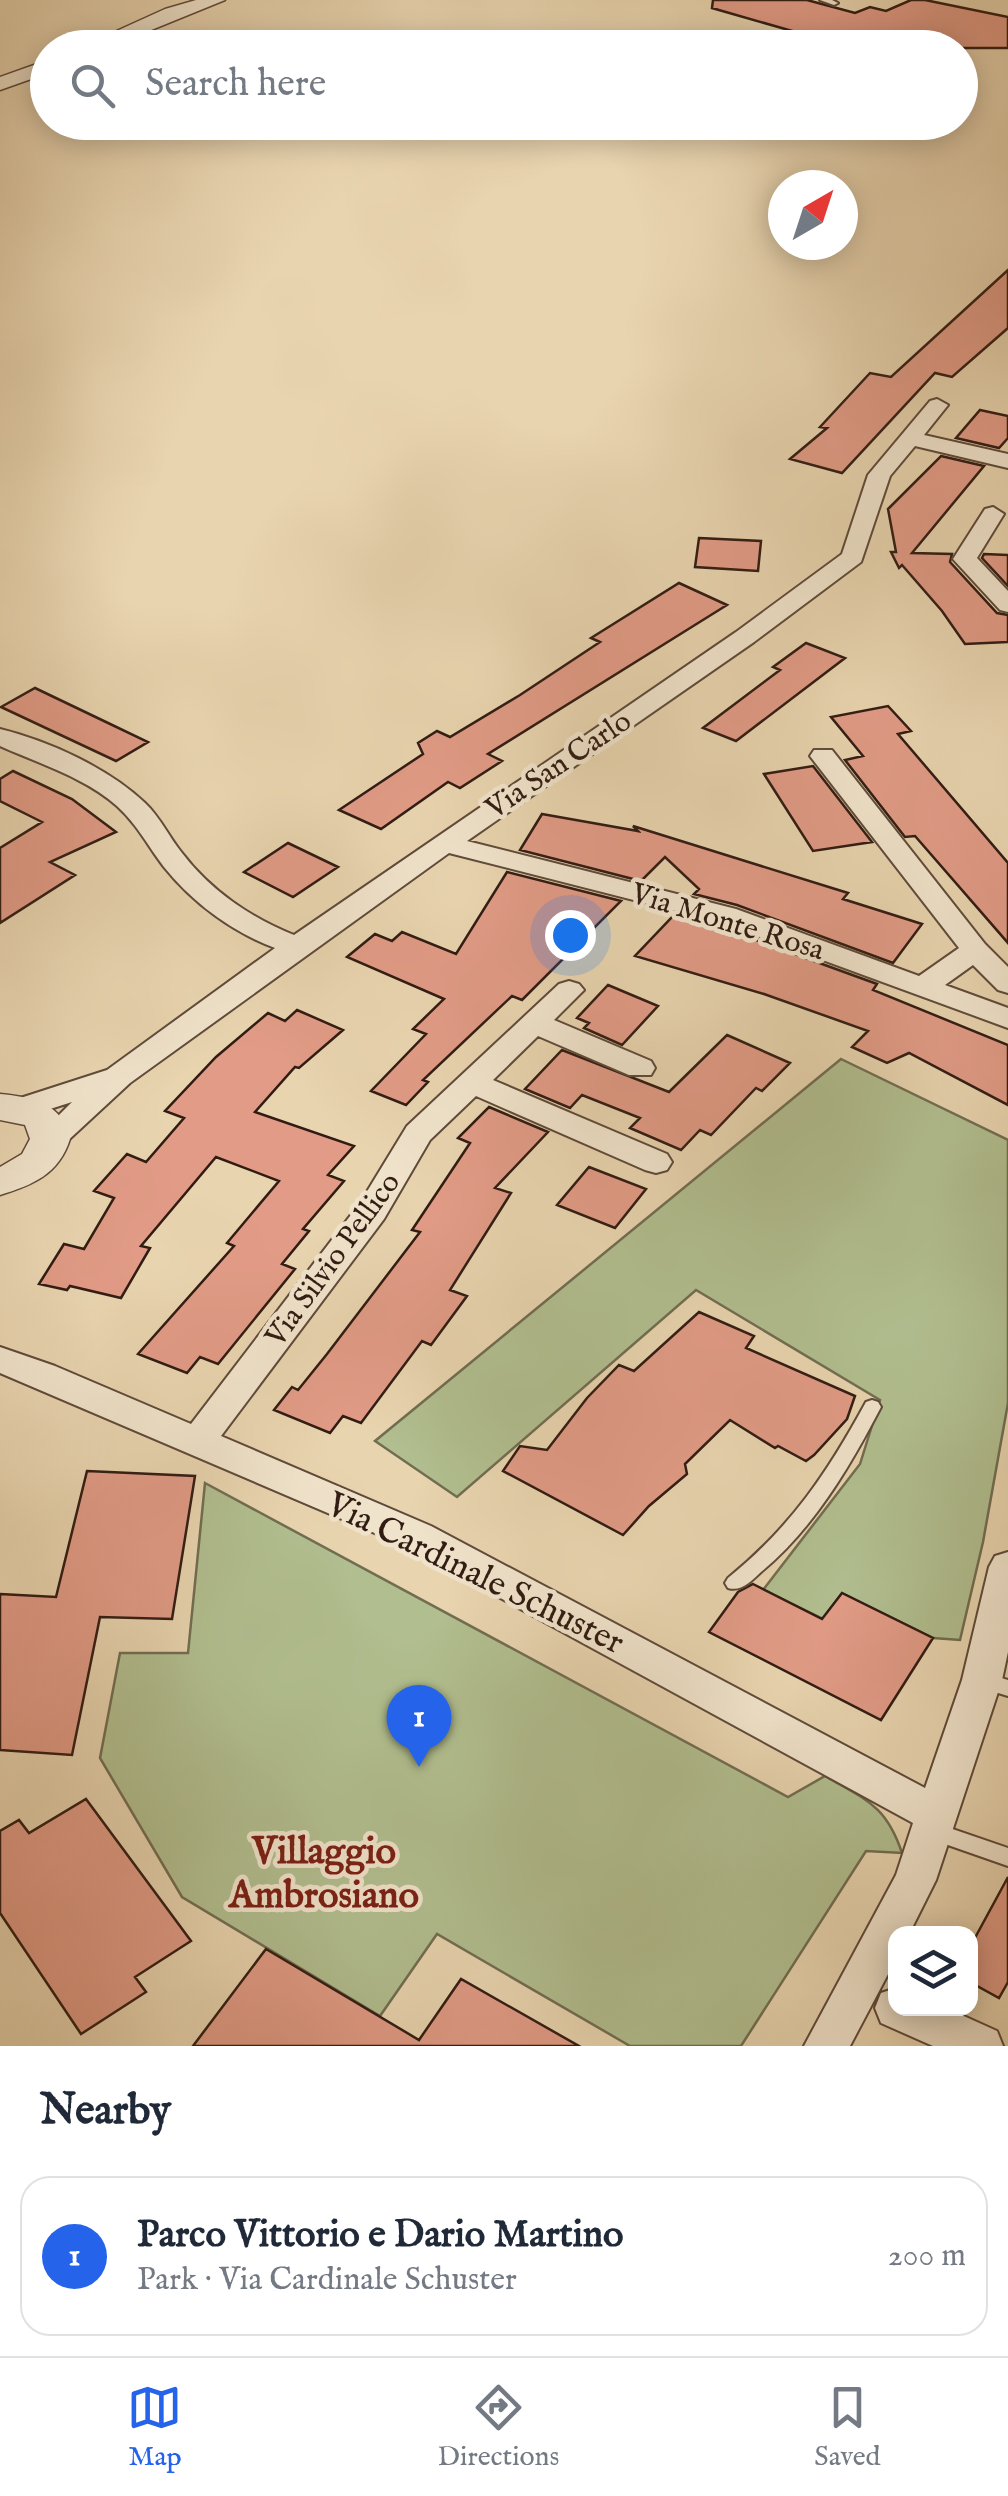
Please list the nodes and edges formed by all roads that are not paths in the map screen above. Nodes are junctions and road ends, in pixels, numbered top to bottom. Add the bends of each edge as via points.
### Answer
1 (216, 0) edge
2 (137, 30) edge
3 (30, 65) edge
4 (0, 68) edge
5 (30, 71) edge
6 (0, 84) edge
7 (938, 405) dead end
8 (909, 438) junction
9 (1008, 461) edge
10 (993, 514) dead end
11 (1008, 605) edge
12 (0, 737) edge
13 (824, 756) dead end
14 (441, 843) junction
15 (297, 946) junction
16 (975, 950) junction
17 (1008, 984) edge
18 (924, 986) junction
19 (569, 990) dead end
20 (1008, 1019) edge
21 (534, 1024) junction
22 (640, 1068) dead end
23 (120, 1076) junction
24 (471, 1082) junction
25 (10, 1108) edge
26 (52, 1138) junction
27 (656, 1162) dead end
28 (8, 1179) edge
29 (0, 1216) edge
30 (0, 1360) edge
31 (872, 1407) dead end
32 (198, 1442) junction
33 (1008, 1567) edge
34 (735, 1583) dead end
35 (995, 1684) edge
36 (934, 1823) junction
37 (1008, 1857) edge
38 (884, 2001) edge
39 (826, 2046) edge
40 (981, 2046) edge

1 - 2 street
3 - 4 street
5 - 6 street
7 - 8 street, Via San Carlo
8 - 9 street
8 - 14 street, Via San Carlo via 879,475 853,557
10 - 11 street via 965,559
12 - 15 street via 118,794 207,896 242,922
13 - 16 street
14 - 15 street, Via San Carlo
14 - 18 street, Via Monte Rosa via 726,916
15 - 23 street, Via San Carlo
16 - 17 street
16 - 18 street
18 - 20 street, Via Monte Rosa
19 - 21 street, Via Silvio Pellico
21 - 22 street
21 - 24 street, Via Silvio Pellico
23 - 25 street, Via San Carlo
23 - 26 street, Via San Carlo
24 - 27 street
24 - 32 street, Via Silvio Pellico via 418,1133 372,1210
25 - 26 street via 43,1120
26 - 28 street via 42,1161
28 - 29 street
30 - 32 street, Via Cardinale Schuster
31 - 34 lane via 844,1461 775,1553
32 - 36 street, Via Cardinale Schuster via 418,1536
33 - 35 street
35 - 36 street
36 - 37 lane
36 - 38 street
38 - 39 street
38 - 40 street

